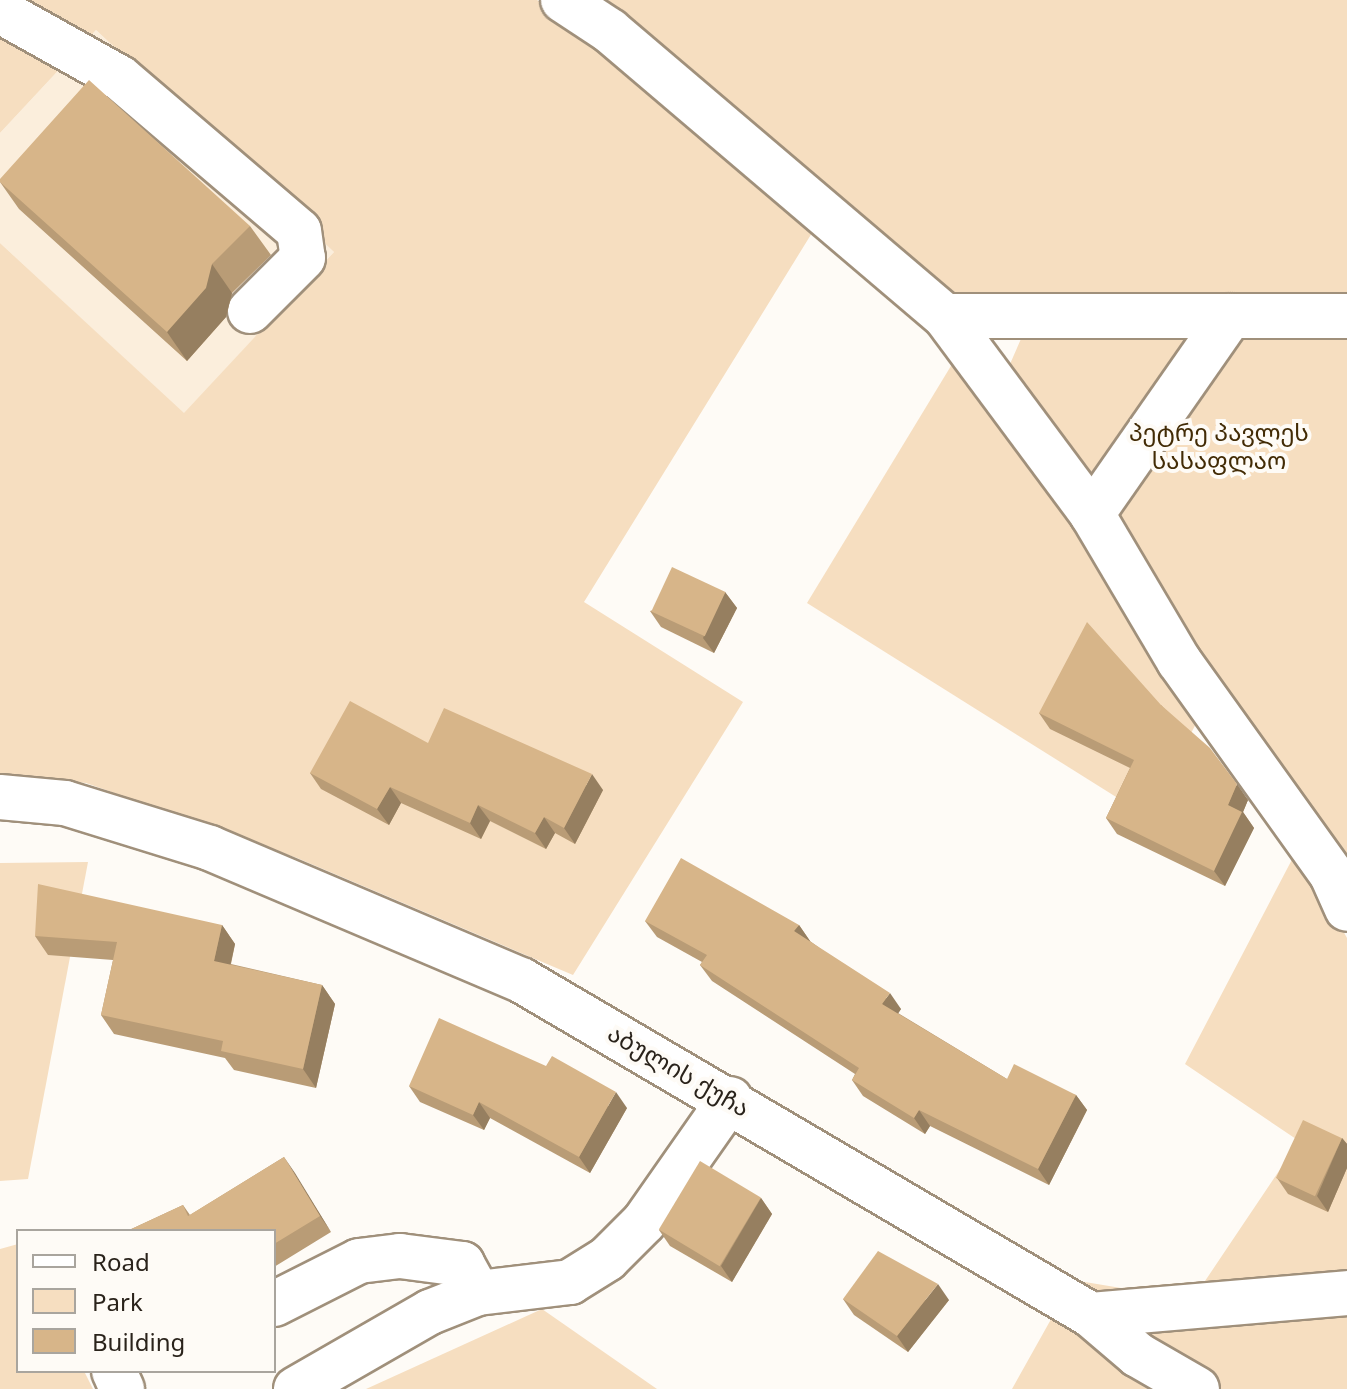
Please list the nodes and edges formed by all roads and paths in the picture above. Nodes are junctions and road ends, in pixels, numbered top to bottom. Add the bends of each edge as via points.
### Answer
1 (563, 0) edge
2 (0, 11) edge
3 (250, 311) dead end
4 (945, 316) junction
5 (1230, 316) junction
6 (1347, 316) edge
7 (1092, 514) junction
8 (0, 797) edge
9 (1347, 909) edge
10 (730, 1099) junction
11 (478, 1293) junction
12 (1347, 1293) edge
13 (276, 1303) edge
14 (1091, 1315) junction
15 (1133, 1372) edge
16 (296, 1389) edge
17 (1197, 1389) edge

1 - 4 street via 610,31
2 - 3 street via 120,78 299,231 303,258
4 - 5 street
4 - 7 street
5 - 6 street
5 - 7 street
7 - 9 street via 1179,661 1332,875
8 - 10 street, აბულის ქუჩა via 65,803 224,854 521,980
10 - 11 street via 644,1222 607,1259 570,1282
10 - 14 street, აბულის ქუჩა
11 - 13 street via 462,1264 400,1256 359,1261
11 - 16 street via 430,1312
12 - 14 street
14 - 15 street, აბულის ქუჩა
15 - 17 street, აბულის ქუჩა

